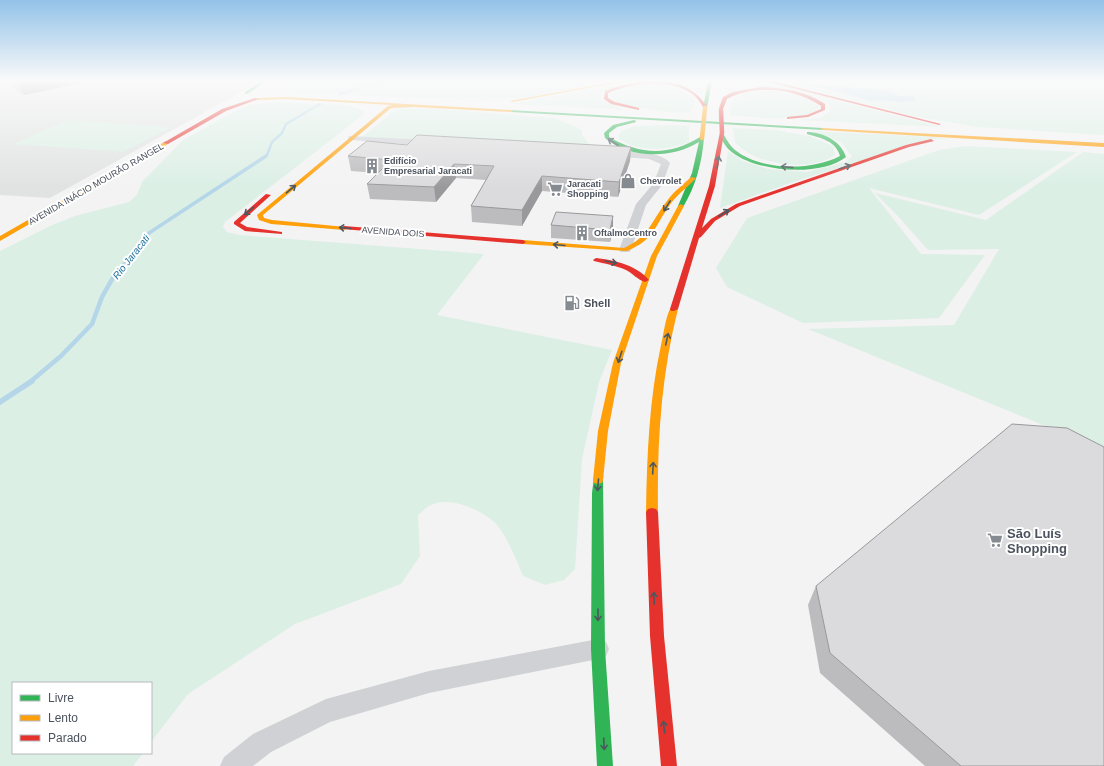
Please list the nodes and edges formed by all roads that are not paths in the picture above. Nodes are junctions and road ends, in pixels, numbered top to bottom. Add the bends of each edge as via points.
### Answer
1 (203, 117) edge
2 (212, 117) edge
3 (366, 117) edge
4 (379, 117) edge
5 (628, 117) edge
6 (698, 117) edge
7 (704, 117) edge
8 (721, 117) edge
9 (802, 117) edge
10 (907, 117) edge
11 (686, 120) junction
12 (763, 122) junction
13 (722, 134) junction
14 (1012, 134) junction
15 (352, 138) junction
16 (702, 138) junction
17 (999, 139) junction
18 (1104, 139) edge
19 (439, 144) edge
20 (1104, 145) edge
21 (605, 154) edge
22 (693, 178) junction
23 (0, 231) edge
24 (653, 231) junction
25 (402, 233) junction
26 (293, 234) dead end
27 (0, 239) edge
28 (696, 240) junction
29 (394, 243) dead end
30 (660, 244) junction
31 (625, 250) junction
32 (587, 259) dead end
33 (645, 280) junction
34 (598, 649) junction
35 (232, 766) edge
36 (605, 766) edge
37 (669, 766) edge

1 - 23 main road, AVENIDA INÁCIO MOURÃO RANGEL
2 - 27 main road, AVENIDA INÁCIO MOURÃO RANGEL
3 -> 26 main road via 236,223 245,229
4 - 15 main road, AVENIDA DOIS
5 - 11 main road
6 - 12 main road
7 - 16 main road, bridge
8 - 13 main road, bridge
9 - 12 main road
10 - 14 main road via 952,127
11 - 12 main road
16 -> 11 main road via 683,149 651,152 620,146 610,142 606,136 612,127 629,122
12 -> 13 main road via 830,140 839,146 843,157 834,163 814,168 776,166 741,156 729,147
12 - 14 main road
12 - 17 main road
28 -> 13 main road via 714,183
14 - 18 main road
15 - 19 street
25 -> 15 main road, AVENIDA DOIS via 261,219 262,212
16 - 22 main road via 700,158
17 - 20 main road
28 -> 17 main road via 713,220 738,205 894,151 937,140
21 - 31 street via 656,158 666,162 657,185 641,204
22 -> 24 main road, AVENIDA DOIS via 671,200
22 - 30 main road
24 - 30 main road
24 - 31 main road, AVENIDA DOIS via 646,241
25 - 29 main road
31 -> 25 main road, AVENIDA DOIS
37 -> 28 main road via 654,605 651,501 656,409 666,341 681,283
30 - 33 main road
32 -> 33 main road via 617,263 632,269
33 -> 34 main road via 617,363 603,431 598,492
34 - 35 street via 430,682 326,711 262,743
34 -> 36 main road

